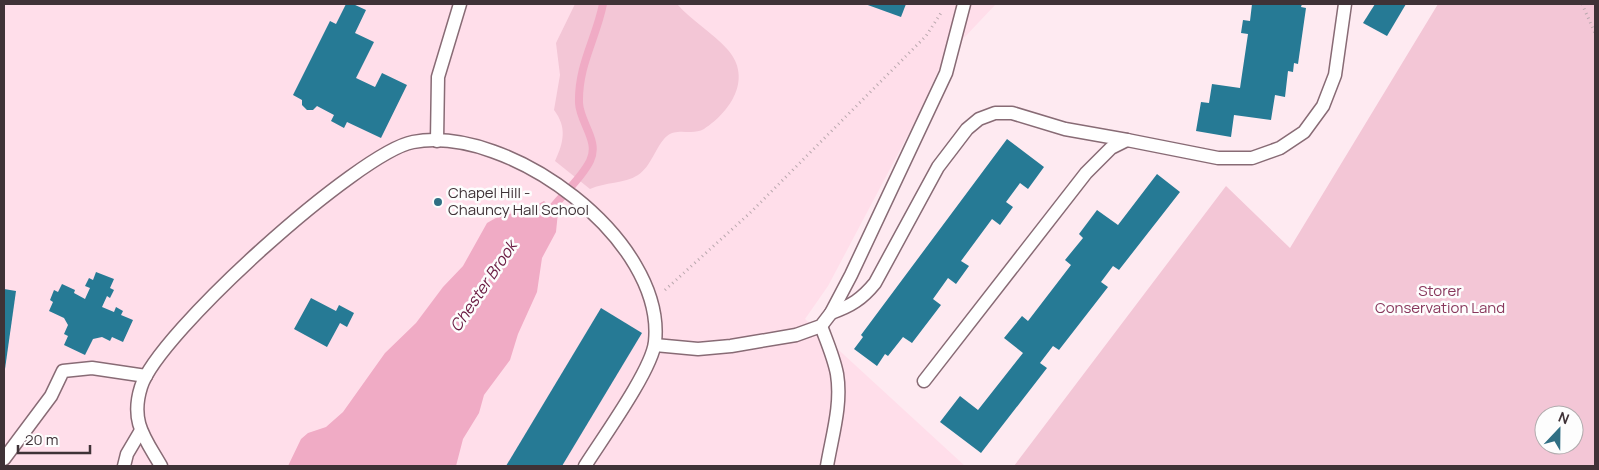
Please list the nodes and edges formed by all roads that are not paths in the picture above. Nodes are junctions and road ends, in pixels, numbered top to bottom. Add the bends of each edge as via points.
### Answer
1 (460, 4) edge
2 (964, 4) edge
3 (1345, 4) edge
4 (1126, 140) junction
5 (437, 141) junction
6 (831, 313) junction
7 (821, 326) junction
8 (655, 345) junction
9 (146, 376) junction
10 (924, 381) dead end
11 (140, 432) junction
12 (4, 459) edge
13 (124, 466) edge
14 (161, 466) edge
15 (585, 466) edge
16 (827, 466) edge

1 - 5 lane via 438,76
2 - 6 lane via 946,73
3 - 4 lane via 1335,75 1323,106 1304,132 1280,148 1252,158 1218,158
4 - 6 lane via 1065,129 1012,113 995,113 979,119 967,129 938,167 875,283 850,307
4 - 10 lane via 1111,148 1086,172
5 - 8 lane via 472,146 524,163 553,180 580,202 622,244 642,278 656,321
5 - 9 lane via 410,142 392,150 314,205 241,268 168,343
6 - 7 lane
7 - 8 lane via 796,335 731,346 698,349
7 - 16 lane via 837,374 838,392
8 - 15 lane via 646,368
9 - 11 lane via 136,415
9 - 12 lane via 92,368 63,371 51,396
11 - 13 lane
11 - 14 lane

